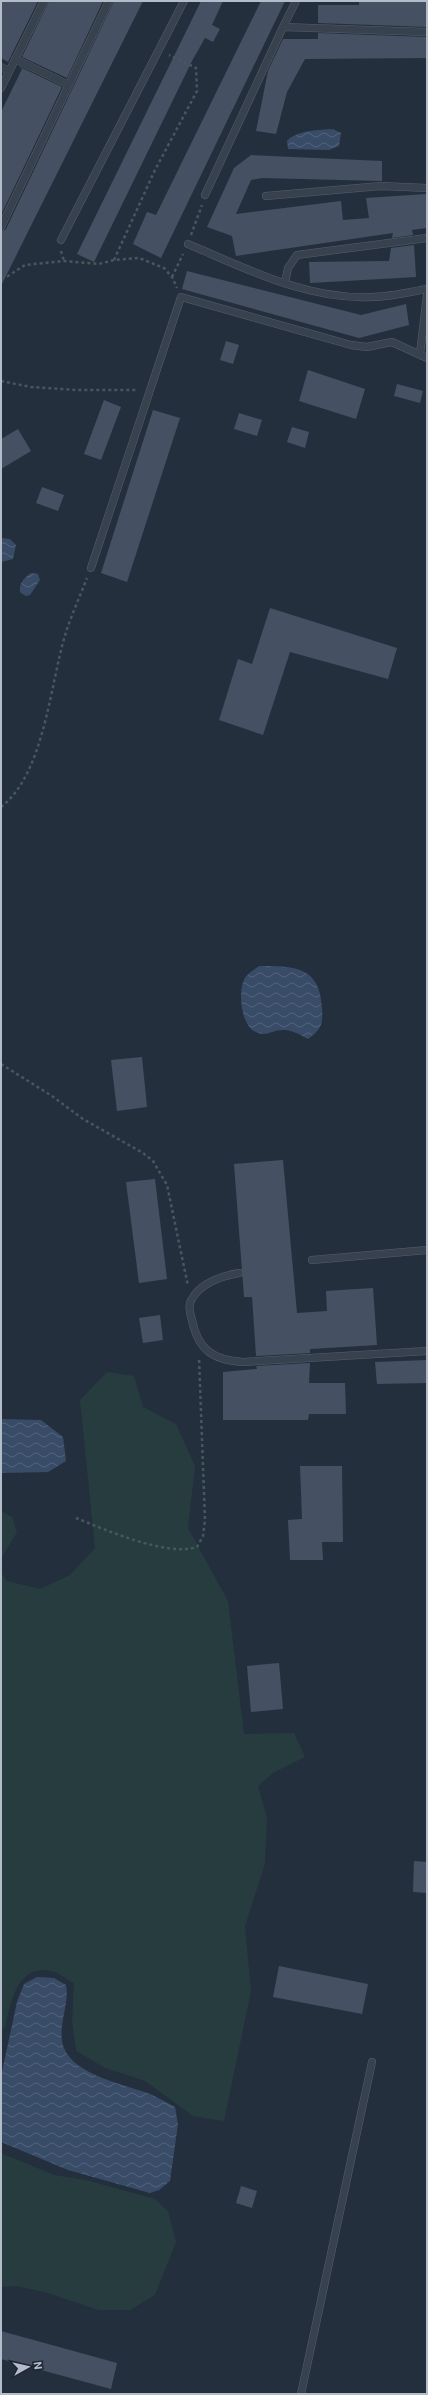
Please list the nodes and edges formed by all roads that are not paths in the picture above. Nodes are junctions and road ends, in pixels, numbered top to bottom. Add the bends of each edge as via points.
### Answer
1 (44, 1) edge
2 (109, 1) edge
3 (184, 1) edge
4 (296, 1) edge
5 (283, 27) junction
6 (427, 32) edge
7 (15, 59) junction
8 (1, 67) edge
9 (9, 72) junction
10 (69, 85) junction
11 (1, 88) edge
12 (427, 188) edge
13 (205, 195) road end
14 (266, 196) dead end
15 (1, 226) edge
16 (427, 238) edge
17 (61, 240) dead end
18 (188, 244) road end
19 (285, 283) junction
20 (427, 289) edge
21 (427, 295) edge
22 (420, 354) junction
23 (427, 358) edge
24 (91, 568) road end
25 (427, 1250) edge
26 (312, 1260) dead end
27 (239, 1273) dead end
28 (427, 1351) edge
29 (372, 2062) dead end
30 (301, 2394) edge

1 - 7 lane
2 - 10 lane
3 - 17 lane
4 - 5 lane
5 - 6 lane
5 - 13 lane
7 - 9 lane
7 - 10 lane
8 - 9 lane
9 - 11 lane
10 - 15 lane
12 - 14 lane via 381,186
16 - 19 lane via 297,255 288,268
18 - 19 lane
19 - 20 lane via 315,293 373,298
21 - 22 lane
22 - 23 lane
22 - 24 lane via 392,342 367,347 351,345 181,297
25 - 26 lane
27 - 28 lane via 219,1277 201,1288 191,1299 190,1312 194,1331 202,1346 213,1356 225,1361
29 - 30 lane

